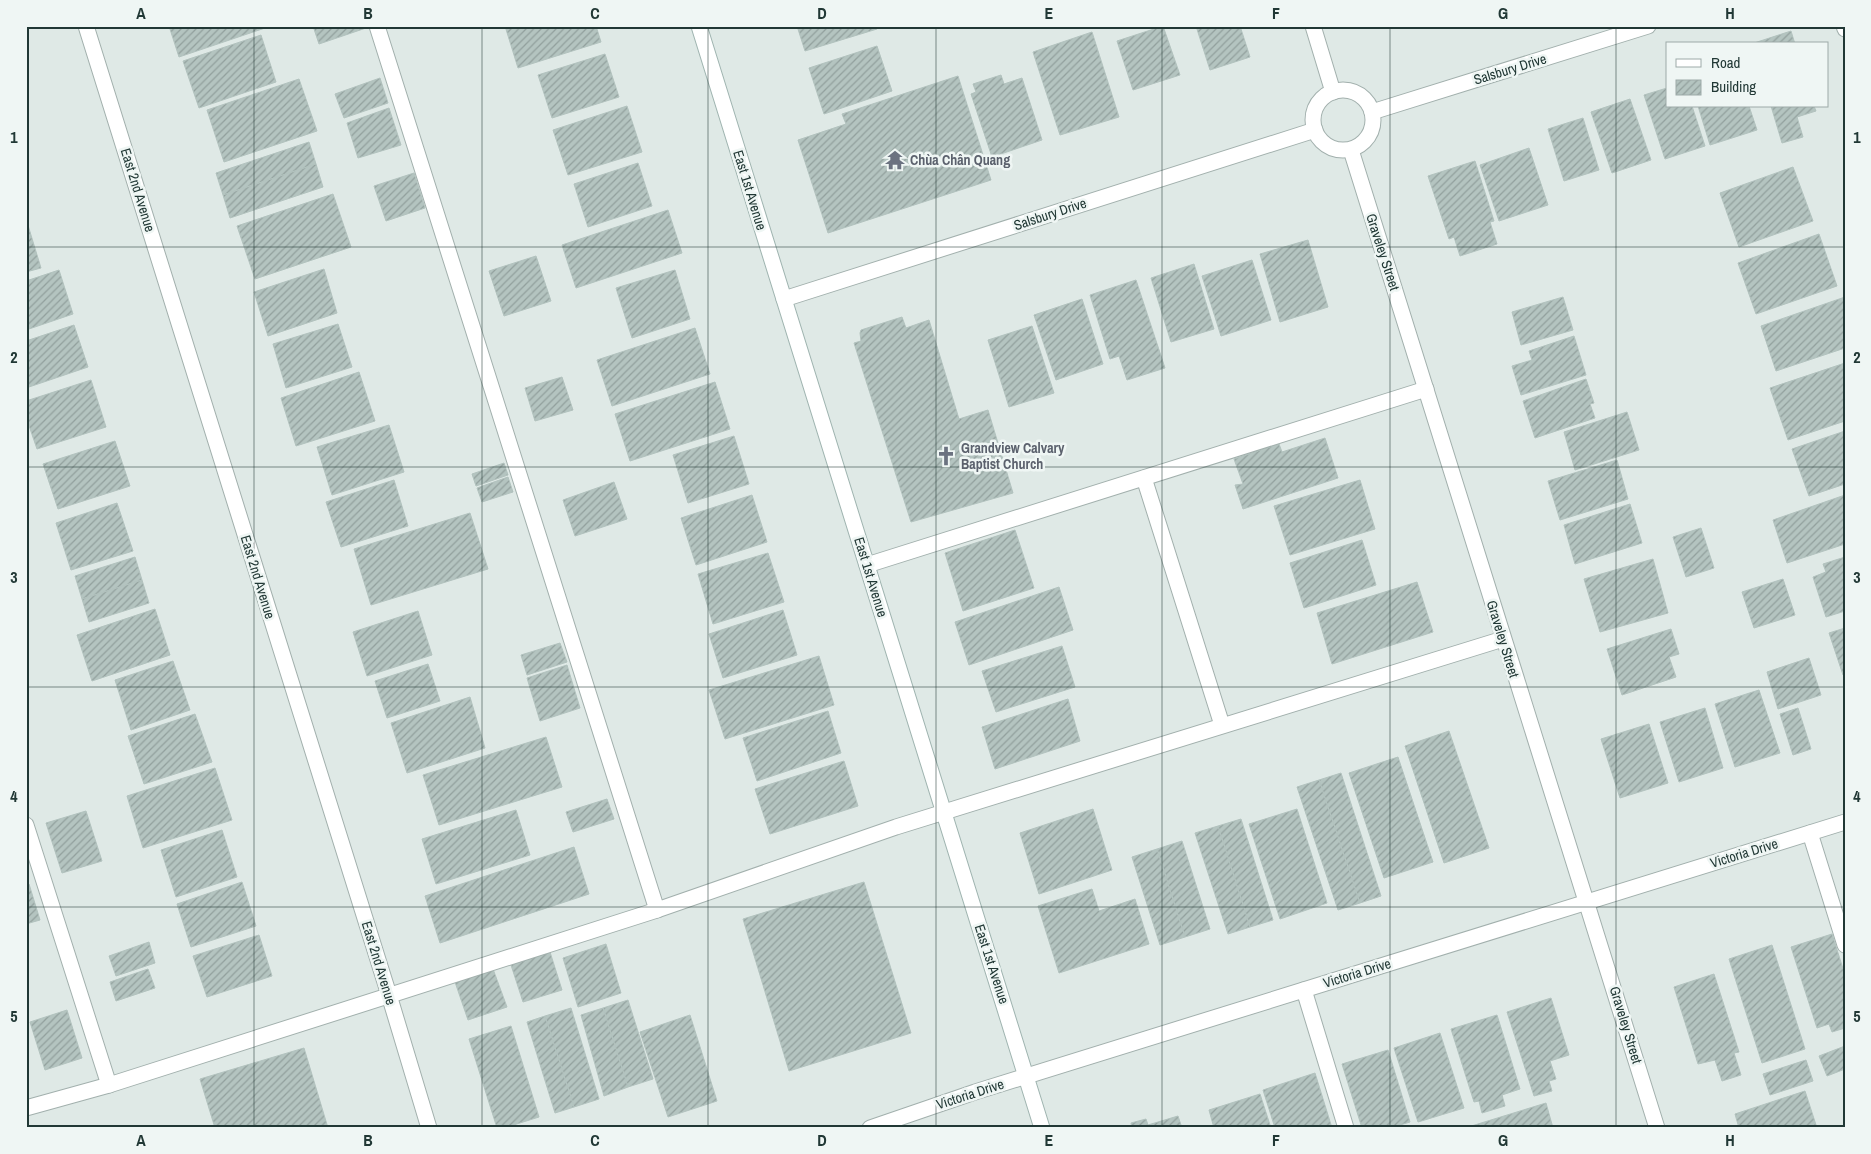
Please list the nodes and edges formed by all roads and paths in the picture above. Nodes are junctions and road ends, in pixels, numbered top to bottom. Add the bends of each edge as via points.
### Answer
1 (86, 26) edge
2 (377, 26) edge
3 (699, 26) edge
4 (1313, 26) edge
5 (1648, 26) edge
6 (1333, 92) junction
7 (1372, 112) junction
8 (1315, 130) junction
9 (1351, 150) junction
10 (784, 299) junction
11 (1426, 389) junction
12 (1144, 478) junction
13 (867, 565) junction
14 (1503, 639) junction
15 (1222, 725) junction
16 (944, 813) junction
17 (1845, 822) edge
18 (26, 825) edge
19 (1810, 833) junction
20 (1586, 901) junction
21 (657, 910) junction
22 (1845, 945) edge
23 (1304, 990) junction
24 (389, 995) junction
25 (1027, 1077) junction
26 (109, 1084) junction
27 (26, 1108) edge
28 (429, 1128) edge
29 (870, 1128) edge
30 (1042, 1128) edge
31 (1346, 1128) edge
32 (1658, 1128) edge

1 - 24 street, East 2nd Avenue
2 - 21 street
3 - 10 street, East 1st Avenue
4 - 6 street
5 - 7 street, Salsbury Drive
6 - 7 street via 1343,90 1361,96
6 - 8 street via 1318,103
7 - 9 street via 1371,131 1360,146
8 - 9 street via 1325,144
8 - 10 street, Salsbury Drive
9 - 11 street, Graveley Street
10 - 13 street, East 1st Avenue
11 - 12 street
11 - 14 street, Graveley Street
12 - 13 street
12 - 15 street
13 - 16 street, East 1st Avenue
14 - 15 street
14 - 20 street, Graveley Street
15 - 16 street
16 - 21 street
16 - 25 street, East 1st Avenue
17 - 19 street, Victoria Drive
18 - 26 street
19 - 20 street, Victoria Drive
19 - 22 street
20 - 23 street, Victoria Drive
20 - 32 street, Graveley Street
21 - 24 street
23 - 25 street, Victoria Drive
23 - 31 street
24 - 26 street
24 - 28 street, East 2nd Avenue
25 - 29 street, Victoria Drive
25 - 30 street, East 1st Avenue
26 - 27 street

